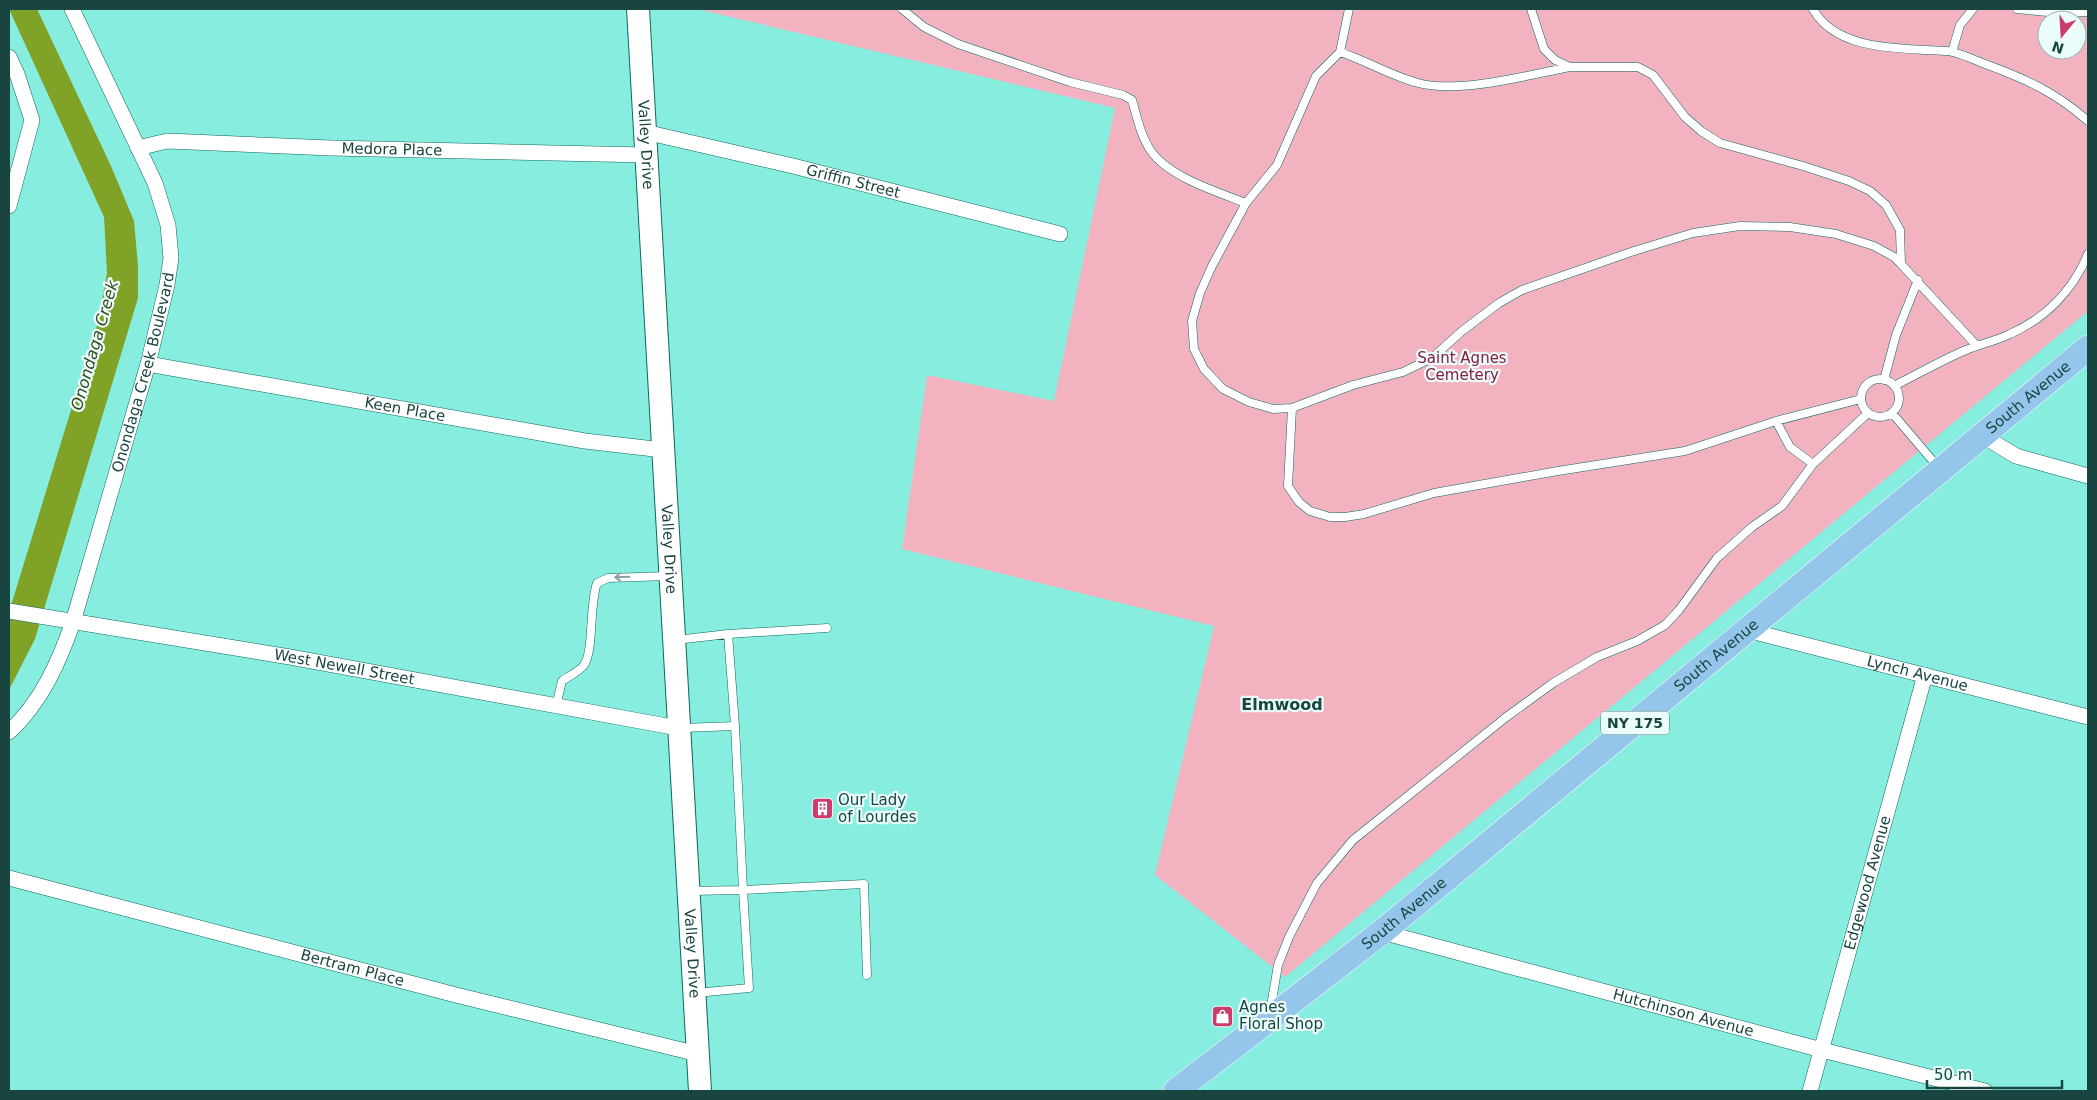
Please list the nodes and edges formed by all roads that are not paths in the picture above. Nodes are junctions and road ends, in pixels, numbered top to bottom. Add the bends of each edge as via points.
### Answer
1 (72, 9) edge
2 (638, 9) edge
3 (902, 9) edge
4 (1349, 9) edge
5 (1531, 9) edge
6 (1812, 9) edge
7 (1973, 9) edge
8 (2017, 9) edge
9 (2088, 12) edge
10 (1340, 52) junction
11 (1952, 52) junction
12 (9, 57) edge
13 (1570, 67) junction
14 (2088, 121) edge
15 (645, 132) junction
16 (138, 148) junction
17 (646, 155) junction
18 (1246, 203) junction
19 (9, 206) edge
20 (1060, 234) dead end
21 (2088, 254) edge
22 (1901, 264) junction
23 (1918, 280) junction
24 (1977, 346) junction
25 (2088, 348) edge
26 (148, 364) junction
27 (1884, 380) junction
28 (1894, 386) junction
29 (1861, 399) junction
30 (1292, 408) junction
31 (1868, 413) junction
32 (1892, 413) junction
33 (1776, 421) junction
34 (1983, 436) junction
35 (663, 450) junction
36 (1813, 464) junction
37 (1941, 470) junction
38 (2088, 476) edge
39 (670, 576) junction
40 (9, 611) edge
41 (73, 622) junction
42 (827, 628) dead end
43 (1747, 630) junction
44 (728, 634) junction
45 (674, 640) junction
46 (1925, 675) junction
47 (556, 706) junction
48 (2088, 717) edge
49 (735, 726) junction
50 (678, 728) junction
51 (9, 732) edge
52 (9, 878) edge
53 (742, 890) junction
54 (688, 892) junction
55 (1382, 932) junction
56 (868, 975) dead end
57 (694, 993) junction
58 (1268, 1020) junction
59 (1822, 1050) junction
60 (698, 1054) junction
61 (700, 1091) edge
62 (1176, 1091) edge
63 (1810, 1091) edge
64 (1985, 1091) edge

1 - 16 street, Onondaga Creek Boulevard
2 - 15 main road, Valley Drive
3 - 18 lane via 924,27 958,44 1132,100 1152,152 1173,171
4 - 10 lane
5 - 13 lane via 1544,49 1555,60
6 - 11 lane via 1832,30 1868,45
7 - 11 lane via 1960,26
8 - 9 lane
10 - 13 lane via 1365,60 1396,77 1436,86 1462,86
10 - 18 lane via 1316,76 1277,165
11 - 14 lane via 2044,88
12 - 19 street via 32,120
13 - 22 lane via 1638,67 1653,75 1700,131 1720,143 1803,166 1870,190 1886,205 1900,230
15 - 17 main road, Valley Drive
15 - 20 street, Griffin Street via 794,166
16 - 17 street, Medora Place via 167,141
16 - 26 street, Onondaga Creek Boulevard via 155,183 168,225 171,258
17 - 35 main road, Valley Drive
18 - 30 lane via 1200,293 1192,322 1194,349 1204,369 1223,388 1248,402 1273,409
21 - 24 lane via 2066,293 2043,314 2010,334
22 - 23 lane
22 - 30 lane via 1874,246 1836,234 1790,227 1740,226 1693,233 1522,290 1499,303 1432,358 1403,372 1353,385
23 - 24 lane
23 - 27 lane via 1896,335
24 - 28 lane
25 - 34 main road, South Avenue / NY 175
26 - 35 street, Keen Place via 585,441
26 - 41 street, Onondaga Creek Boulevard
27 - 28 lane
27 - 29 lane via 1867,384
28 - 32 lane via 1899,396
29 - 31 lane
29 - 33 lane
30 - 33 lane via 1288,486 1298,502 1310,511 1345,518 1434,493 1685,451
31 - 32 lane via 1880,417
31 - 36 lane
32 - 37 lane
33 - 36 lane via 1790,447
34 - 37 main road, South Avenue / NY 175
34 - 38 street via 2016,456
35 - 39 main road, Valley Drive
36 - 58 lane via 1782,506 1752,526 1717,558 1665,625 1637,641 1597,657 1554,683 1500,722 1353,840 1317,882 1289,937 1278,965
37 - 43 main road, South Avenue / NY 175
39 - 45 main road, Valley Drive
39 -> 47 lane via 608,578 597,583 589,657 583,667 562,681
40 - 41 street, West Newell Street
41 - 47 street, West Newell Street
41 - 51 street, Onondaga Creek Boulevard via 62,654 45,687
42 - 44 lane
43 - 46 street, Lynch Avenue
43 - 55 main road, South Avenue / NY 175
44 - 45 lane
44 - 49 lane
45 - 50 main road, Valley Drive
46 - 48 street, Lynch Avenue
46 - 59 street, Edgewood Avenue
47 - 50 street, West Newell Street
49 - 50 lane
49 - 53 lane
50 - 54 main road, Valley Drive
52 - 60 street, Bertram Place via 456,995
53 - 54 lane
53 - 56 lane via 864,884
53 - 57 lane via 750,988
54 - 57 main road, Valley Drive
55 - 58 main road, South Avenue / NY 175
55 - 59 street, Hutchinson Avenue
57 - 60 main road, Valley Drive
58 - 62 main road, South Avenue / NY 175
59 - 63 street, Edgewood Avenue
59 - 64 street, Hutchinson Avenue
60 - 61 main road, Valley Drive

